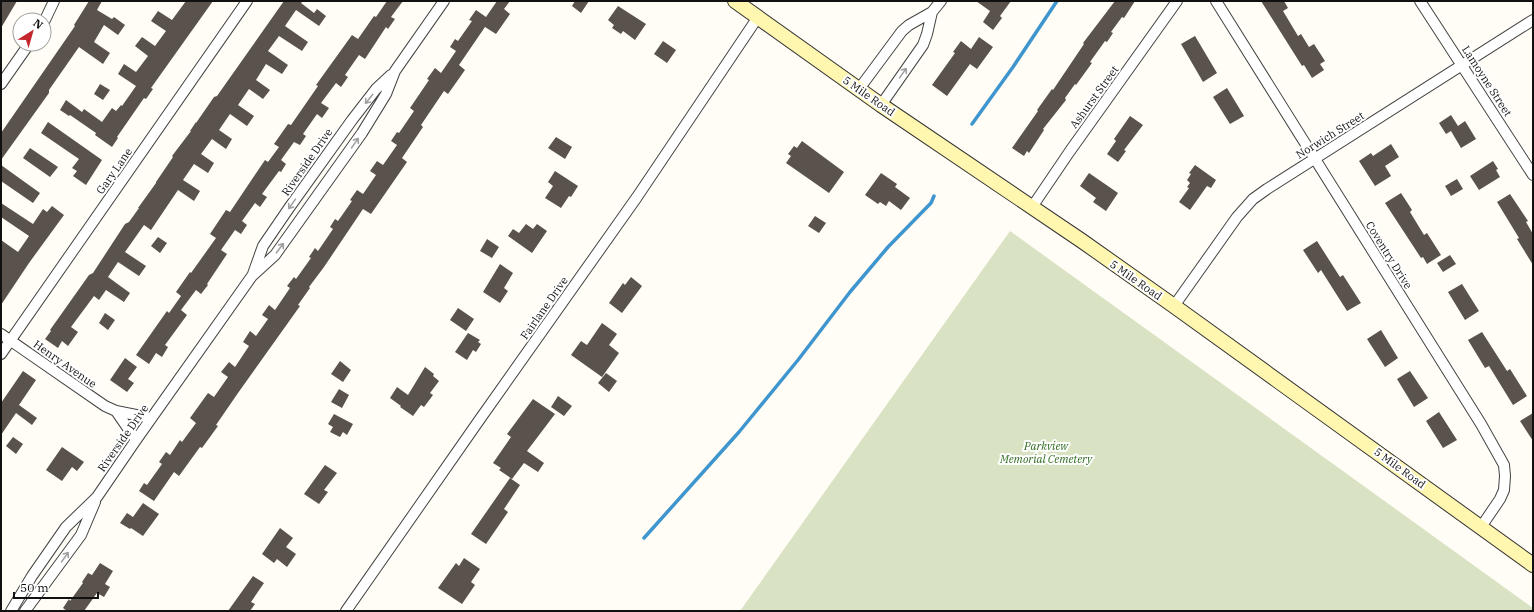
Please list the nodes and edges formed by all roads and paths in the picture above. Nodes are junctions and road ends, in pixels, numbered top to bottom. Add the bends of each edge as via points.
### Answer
1 (54, 1) edge
2 (247, 1) edge
3 (444, 1) edge
4 (735, 1) edge
5 (941, 1) edge
6 (1177, 1) edge
7 (1216, 1) edge
8 (1420, 1) edge
9 (49, 12) edge
10 (932, 12) junction
11 (758, 17) junction
12 (1533, 20) edge
13 (23, 52) edge
14 (1462, 66) junction
15 (396, 71) junction
16 (1, 84) edge
17 (859, 89) junction
18 (881, 104) junction
19 (1314, 159) junction
20 (1533, 175) edge
21 (1032, 207) junction
22 (252, 276) junction
23 (1174, 306) junction
24 (1, 334) edge
25 (11, 340) junction
26 (1, 354) edge
27 (116, 411) junction
28 (151, 418) junction
29 (136, 440) junction
30 (97, 497) junction
31 (1481, 527) junction
32 (1533, 565) edge
33 (11, 611) edge
34 (26, 611) edge
35 (346, 611) edge

1 - 9 street
2 - 25 street, Gary Lane
3 - 15 street, Riverside Drive
4 - 11 main road, 5 Mile Road
5 - 10 street
6 - 21 street, Ashurst Street
7 - 19 street, Coventry Drive
8 - 14 street, Lamoyne Street
10 - 17 street via 902,31
18 -> 10 street via 922,45
11 - 17 main road, 5 Mile Road
11 - 35 street, Fairlane Drive via 637,198
12 - 14 street, Norwich Street
13 - 16 street
14 - 19 street, Norwich Street
14 - 20 street, Lamoyne Street
22 -> 15 street, Riverside Drive via 275,255 362,133 386,94
15 -> 22 street, Riverside Drive via 376,90 352,120 289,208 263,246
17 - 18 main road, 5 Mile Road
18 - 21 main road, 5 Mile Road
19 - 23 street, Norwich Street via 1267,189 1244,208
19 - 31 street, Coventry Drive via 1504,465 1504,483 1500,499
21 - 23 main road, 5 Mile Road
22 - 28 street, Riverside Drive
23 - 31 main road, 5 Mile Road
24 - 25 street, Henry Avenue
25 - 26 street, Gary Lane
25 - 27 street, Henry Avenue via 105,406
27 - 28 street, Henry Avenue
27 - 29 street, Henry Avenue
28 - 29 street, Riverside Drive
29 - 30 street, Riverside Drive
30 - 33 street, Riverside Drive via 66,527
34 -> 30 street via 81,535
31 - 32 main road, 5 Mile Road

